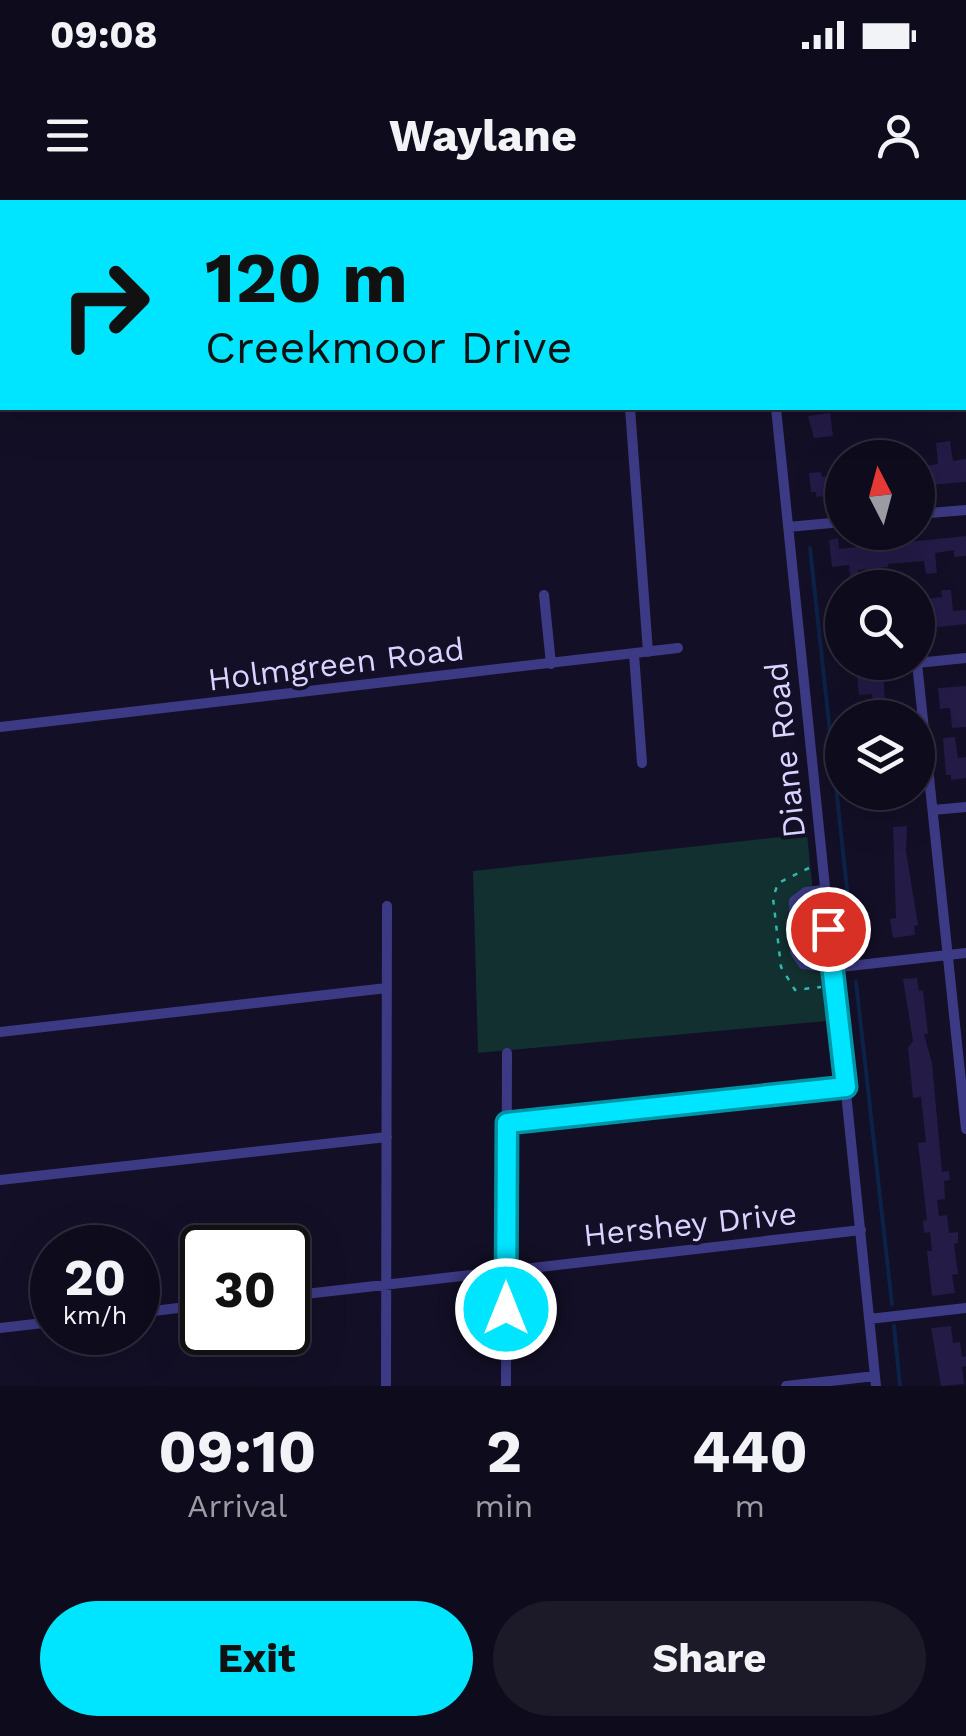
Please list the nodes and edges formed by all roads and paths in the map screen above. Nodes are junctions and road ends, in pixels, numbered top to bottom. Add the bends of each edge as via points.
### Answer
1 (630, 410) edge
2 (776, 410) edge
3 (966, 510) edge
4 (935, 513) edge
5 (825, 524) edge
6 (788, 527) junction
7 (544, 595) dead end
8 (678, 648) dead end
9 (648, 652) junction
10 (634, 654) junction
11 (966, 658) edge
12 (935, 661) edge
13 (551, 664) junction
14 (0, 727) edge
15 (642, 763) dead end
16 (966, 807) edge
17 (932, 810) edge
18 (935, 810) edge
19 (824, 890) junction
20 (387, 906) dead end
21 (966, 953) edge
22 (947, 955) junction
23 (832, 968) junction
24 (387, 988) junction
25 (0, 1032) edge
26 (508, 1053) dead end
27 (846, 1087) junction
28 (965, 1102) edge
29 (507, 1123) junction
30 (966, 1129) edge
31 (387, 1137) junction
32 (0, 1180) edge
33 (861, 1230) junction
34 (506, 1271) junction
35 (386, 1285) junction
36 (310, 1294) edge
37 (966, 1308) edge
38 (869, 1319) junction
39 (30, 1325) edge
40 (0, 1328) edge
41 (875, 1381) edge
42 (386, 1386) edge
43 (506, 1386) edge
44 (786, 1386) edge

1 - 9 street
2 - 6 street, Diane Road
3 - 4 street
5 - 6 street
6 - 19 street, Diane Road
7 - 13 street
8 - 9 street, Holmgreen Road
9 - 10 street, Holmgreen Road
10 - 13 street, Holmgreen Road
10 - 15 street
11 - 12 street
13 - 14 street, Holmgreen Road
16 - 18 street
17 - 22 street
19 - 23 street, Diane Road
19 - 23 street via 794,901 796,952 803,964
20 - 24 street
21 - 22 street
22 - 23 street
22 - 28 street
23 - 27 street, Diane Road
24 - 25 street
24 - 31 street
26 - 29 street
27 - 29 street
27 - 33 street, Diane Road
28 - 30 street
29 - 34 street
31 - 32 street
31 - 35 street
33 - 34 street, Hershey Drive
33 - 38 street, Diane Road
34 - 35 street, Hershey Drive
34 - 43 street
35 - 36 street, Hershey Drive
35 - 42 street
37 - 38 street
38 - 41 street, Diane Road
39 - 40 street
41 - 44 street

